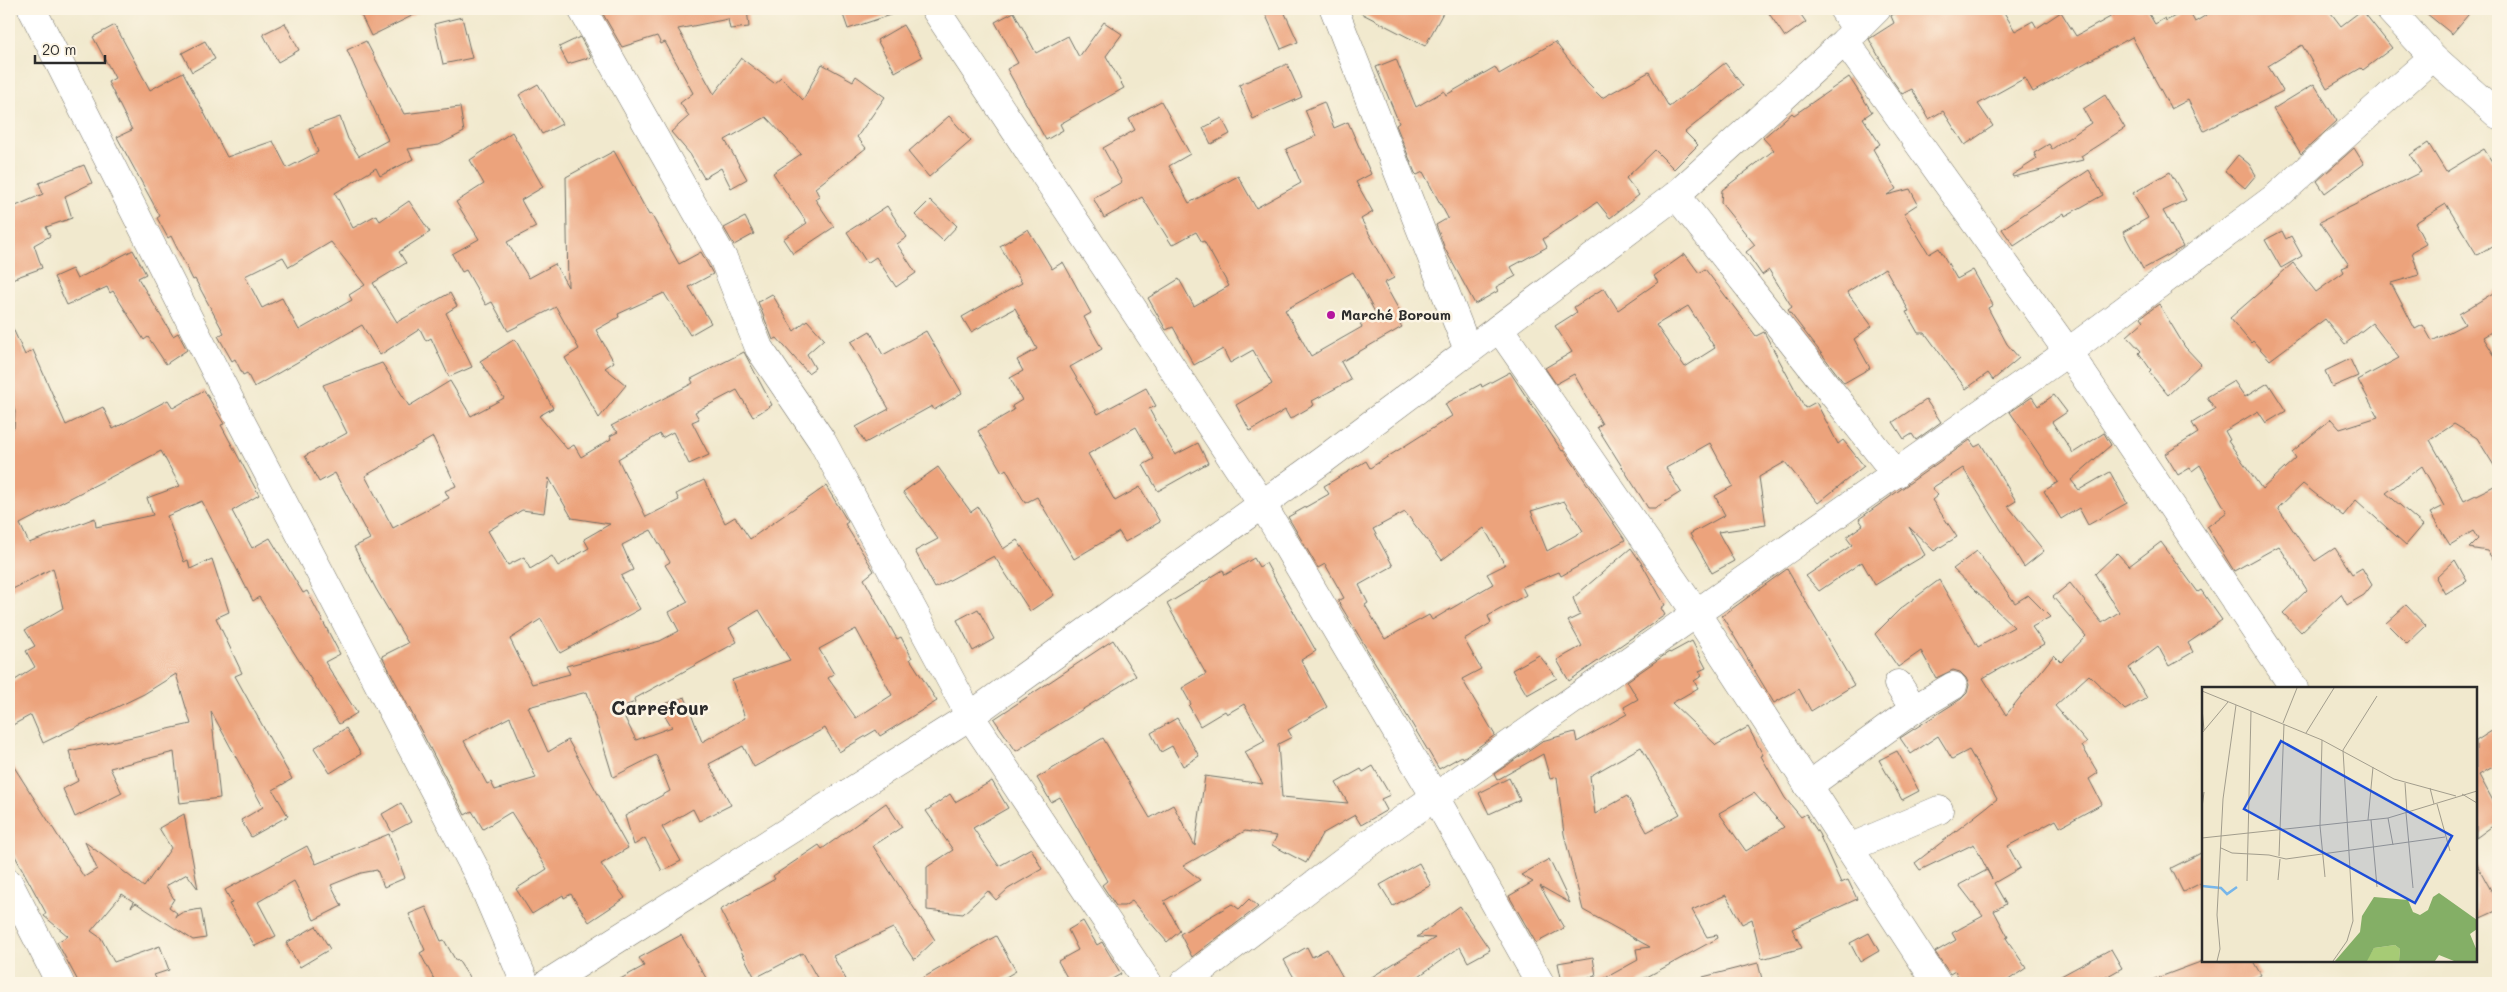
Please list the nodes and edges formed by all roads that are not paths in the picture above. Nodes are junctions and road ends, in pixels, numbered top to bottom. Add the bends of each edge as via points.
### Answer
1 (32, 9) edge
2 (582, 9) edge
3 (935, 9) edge
4 (1334, 9) edge
5 (1877, 9) edge
6 (2389, 9) edge
7 (1848, 27) edge
8 (2433, 57) junction
9 (2498, 115) edge
10 (1676, 195) junction
11 (1499, 328) junction
12 (1468, 350) junction
13 (2068, 352) junction
14 (1896, 474) junction
15 (1262, 504) junction
16 (1696, 613) junction
17 (1898, 684) dead end
18 (1953, 686) dead end
19 (2293, 687) edge
20 (1914, 709) junction
21 (970, 716) junction
22 (1808, 786) junction
23 (1435, 797) junction
24 (1939, 810) dead end
25 (1850, 848) junction
26 (9, 883) edge
27 (60, 983) edge
28 (525, 983) edge
29 (548, 983) edge
30 (1148, 983) edge
31 (1184, 983) edge
32 (1540, 983) edge
33 (1937, 983) edge

1 - 28 street via 241,421 480,878
2 - 21 street via 724,260 759,348 822,442
3 - 15 street
4 - 12 street
5 - 7 street
6 - 8 street
7 - 10 street
7 - 13 street
8 - 9 street
8 - 13 street via 2277,196
10 - 11 street
10 - 14 street
11 - 12 street
11 - 16 street
12 - 15 street
13 - 14 street
13 - 19 street
14 - 16 street
15 - 21 street
15 - 23 street
16 - 22 street
16 - 23 street
17 - 20 street
18 - 20 street
20 - 22 street
21 - 29 street
21 - 30 street
22 - 25 street
23 - 31 street
23 - 32 street
24 - 25 street
25 - 33 street
26 - 27 street

